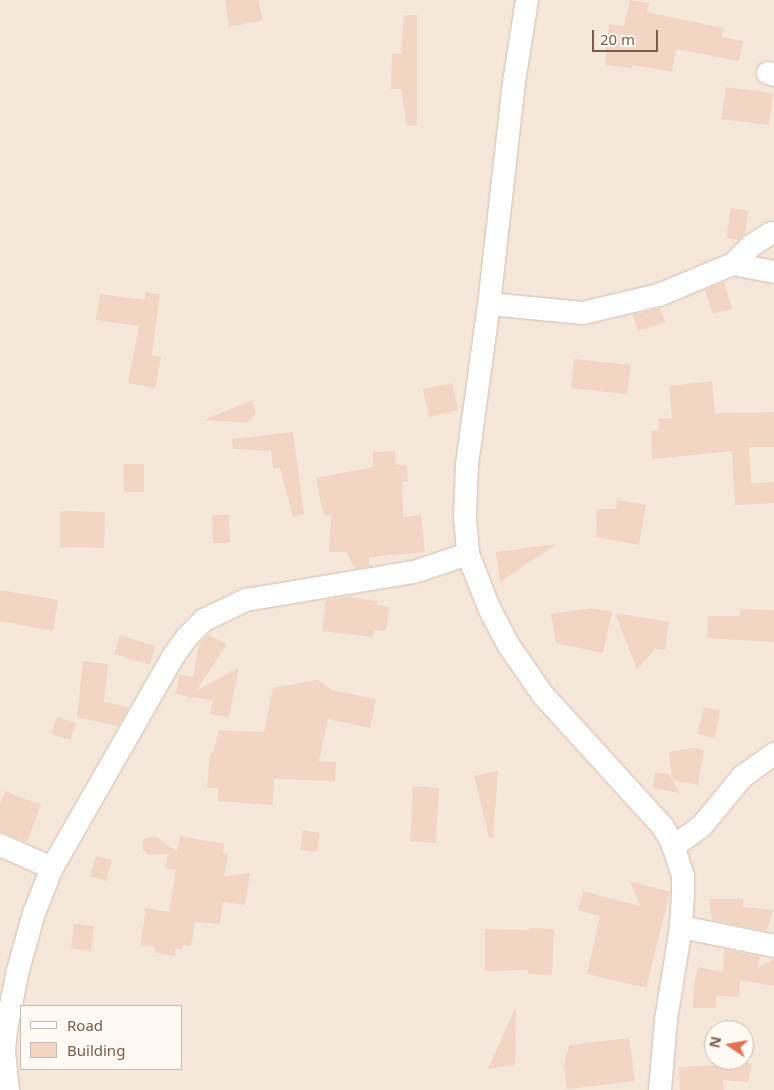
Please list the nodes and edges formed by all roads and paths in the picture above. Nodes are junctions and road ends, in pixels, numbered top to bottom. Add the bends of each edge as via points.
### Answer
1 (527, 0) edge
2 (773, 234) edge
3 (733, 264) junction
4 (774, 272) edge
5 (489, 304) junction
6 (468, 554) junction
7 (774, 754) edge
8 (0, 845) edge
9 (673, 847) junction
10 (52, 868) junction
11 (681, 926) junction
12 (774, 946) edge
13 (8, 1090) edge
14 (660, 1090) edge

1 - 5 street
2 - 3 street via 751,246
3 - 4 street
3 - 5 street via 660,296 583,313
5 - 6 street via 467,464 465,517
6 - 9 street via 509,646 543,695 663,827
6 - 10 street via 414,572 246,600 204,620 174,656
7 - 9 street via 742,777 701,827
8 - 10 street
9 - 11 street via 683,876
10 - 13 street via 34,913 9,1013 4,1052
11 - 12 street
11 - 14 street via 666,1020

